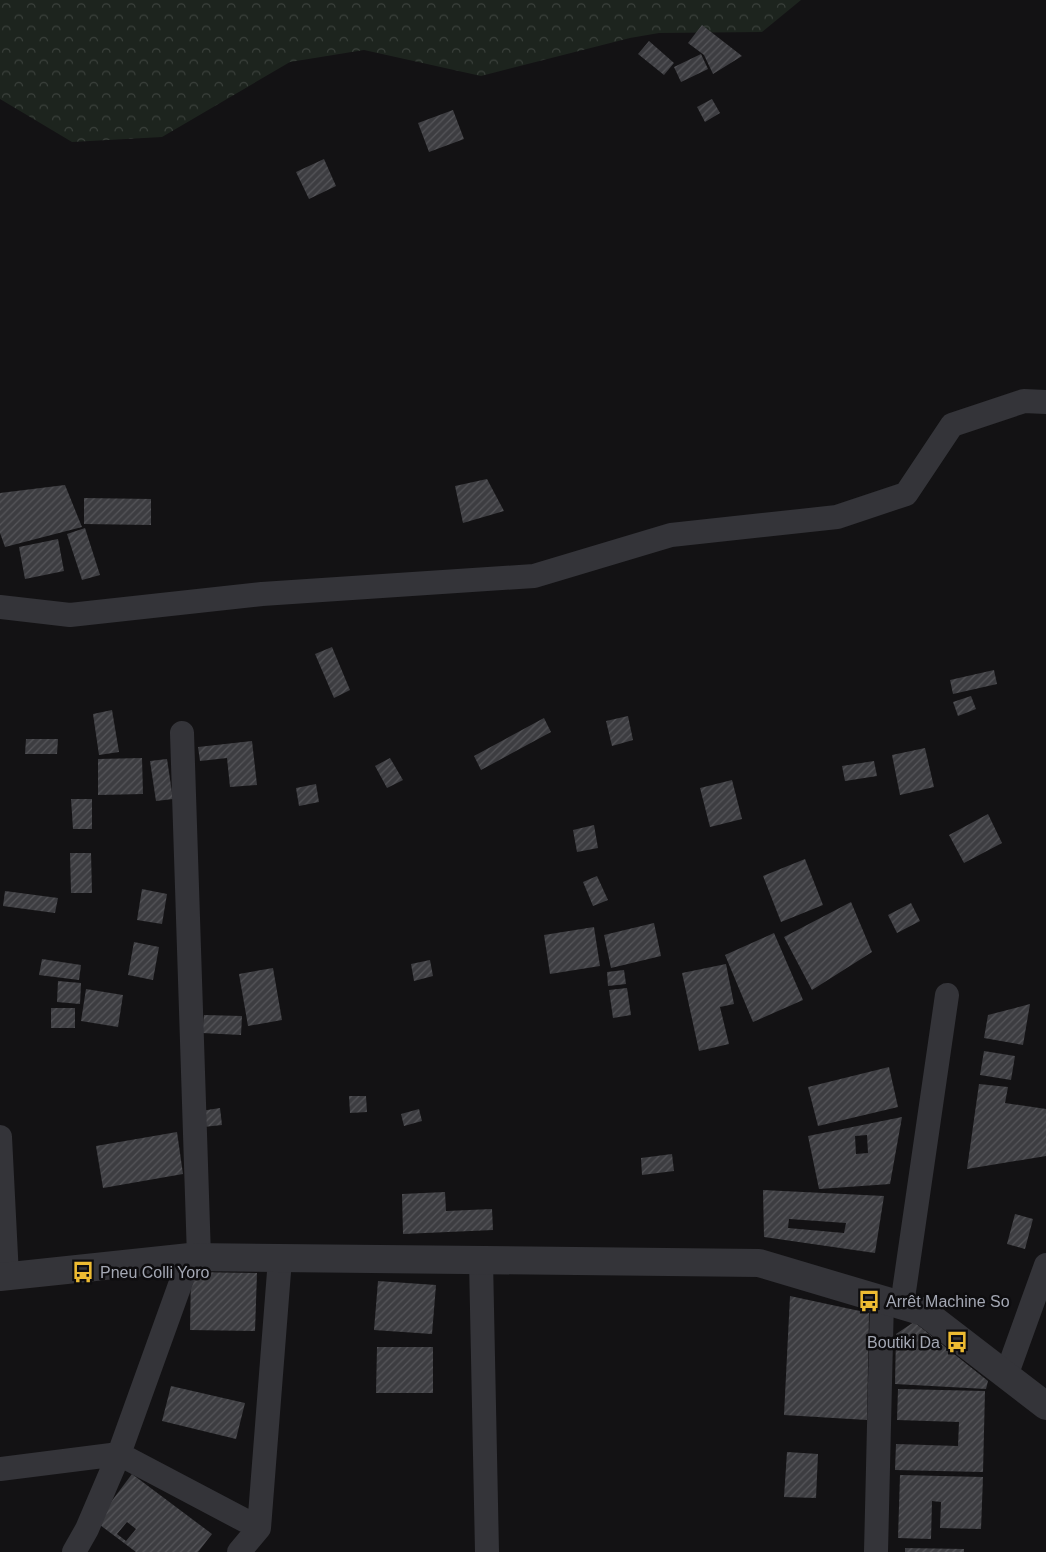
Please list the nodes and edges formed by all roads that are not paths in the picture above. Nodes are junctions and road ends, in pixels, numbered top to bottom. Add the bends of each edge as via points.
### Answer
1 (1046, 402) edge
2 (0, 607) edge
3 (182, 733) dead end
4 (947, 995) dead end
5 (0, 1137) edge
6 (195, 1257) junction
7 (280, 1259) junction
8 (481, 1260) junction
9 (1046, 1265) edge
10 (3, 1277) edge
11 (892, 1302) junction
12 (1006, 1376) junction
13 (1046, 1406) edge
14 (119, 1454) junction
15 (0, 1469) edge
16 (259, 1528) junction
17 (74, 1552) edge
18 (240, 1552) edge
19 (487, 1552) edge
20 (876, 1552) edge

1 - 2 street via 1024,401 952,425 906,494 837,517 671,535 534,576 262,594 70,615
3 - 6 street
4 - 11 street
5 - 10 street
6 - 7 street
6 - 10 street
6 - 14 street
7 - 8 street
7 - 16 street
8 - 11 street via 759,1263
8 - 19 street
9 - 12 street
11 - 12 street via 924,1312
11 - 20 street
12 - 13 street
14 - 15 street
14 - 16 street
14 - 17 street
16 - 18 street

